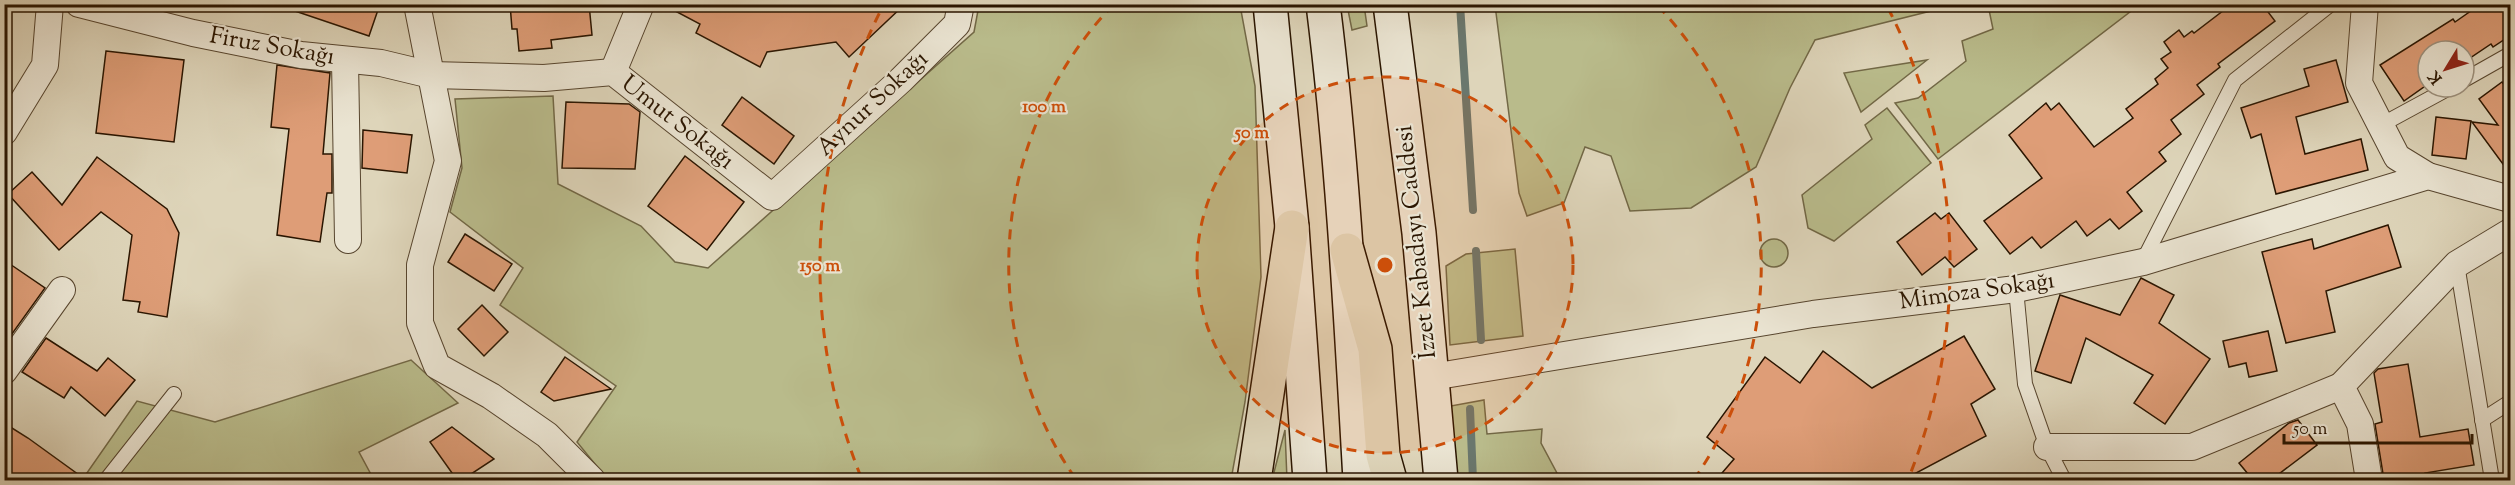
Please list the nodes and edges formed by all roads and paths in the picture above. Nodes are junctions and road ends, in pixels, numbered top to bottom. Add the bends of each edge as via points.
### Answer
1 (50, 4) edge
2 (79, 4) edge
3 (417, 4) edge
4 (641, 4) edge
5 (961, 4) edge
6 (1270, 4) edge
7 (1323, 4) edge
8 (1390, 4) edge
9 (2331, 4) edge
10 (2365, 4) edge
11 (2511, 54) edge
12 (345, 60) junction
13 (613, 72) junction
14 (2476, 73) edge
15 (431, 75) junction
16 (2429, 99) edge
17 (2381, 125) junction
18 (4, 132) edge
19 (2428, 176) junction
20 (772, 197) joint
21 (2511, 199) edge
22 (1292, 227) junction
23 (2511, 232) edge
24 (348, 240) dead end
25 (1347, 250) junction
26 (2143, 262) junction
27 (2457, 264) junction
28 (63, 290) dead end
29 (2016, 290) junction
30 (4, 370) edge
31 (1432, 377) junction
32 (2341, 386) junction
33 (174, 394) dead end
34 (2511, 402) edge
35 (2482, 420) junction
36 (2047, 447) junction
37 (106, 480) edge
38 (592, 480) edge
39 (1254, 480) edge
40 (1310, 480) edge
41 (1360, 480) edge
42 (1390, 480) edge
43 (1441, 480) edge
44 (2064, 480) edge
45 (2369, 480) edge
46 (2492, 480) edge

1 - 18 street via 45,65
2 - 12 street, Firuz Sokağı via 204,35
3 - 15 street
4 - 13 street
5 - 20 street, Aynur Sokağı via 957,24
6 - 22 main road
7 - 25 main road
8 - 31 main road, İzzet Kabadayı Caddesi via 1419,233
9 - 26 lane via 2235,80
10 - 17 street via 2359,83
11 - 14 lane
12 - 15 street, Firuz Sokağı via 381,63
12 - 24 street
13 - 15 street, Umut Sokağı via 544,78
13 - 20 street, Umut Sokağı
15 - 38 street via 448,161 420,264 420,323 437,366 491,396 548,435
16 - 17 lane
17 - 19 street via 2397,157
19 - 21 street
19 - 26 street, Mimoza Sokağı
22 - 39 highway
22 - 40 main road
23 - 27 street
25 - 41 main road
25 - 42 highway via 1375,348 1383,455
26 - 29 street, Mimoza Sokağı
27 - 32 street
27 - 35 lane
28 - 30 street
29 - 31 street, Mimoza Sokağı via 1813,314
29 - 36 lane via 2025,384
31 - 43 main road, İzzet Kabadayı Caddesi
32 - 36 street via 2192,447
32 - 45 street via 2360,424
33 - 37 lane
34 - 35 lane
35 - 46 lane
36 - 44 lane

